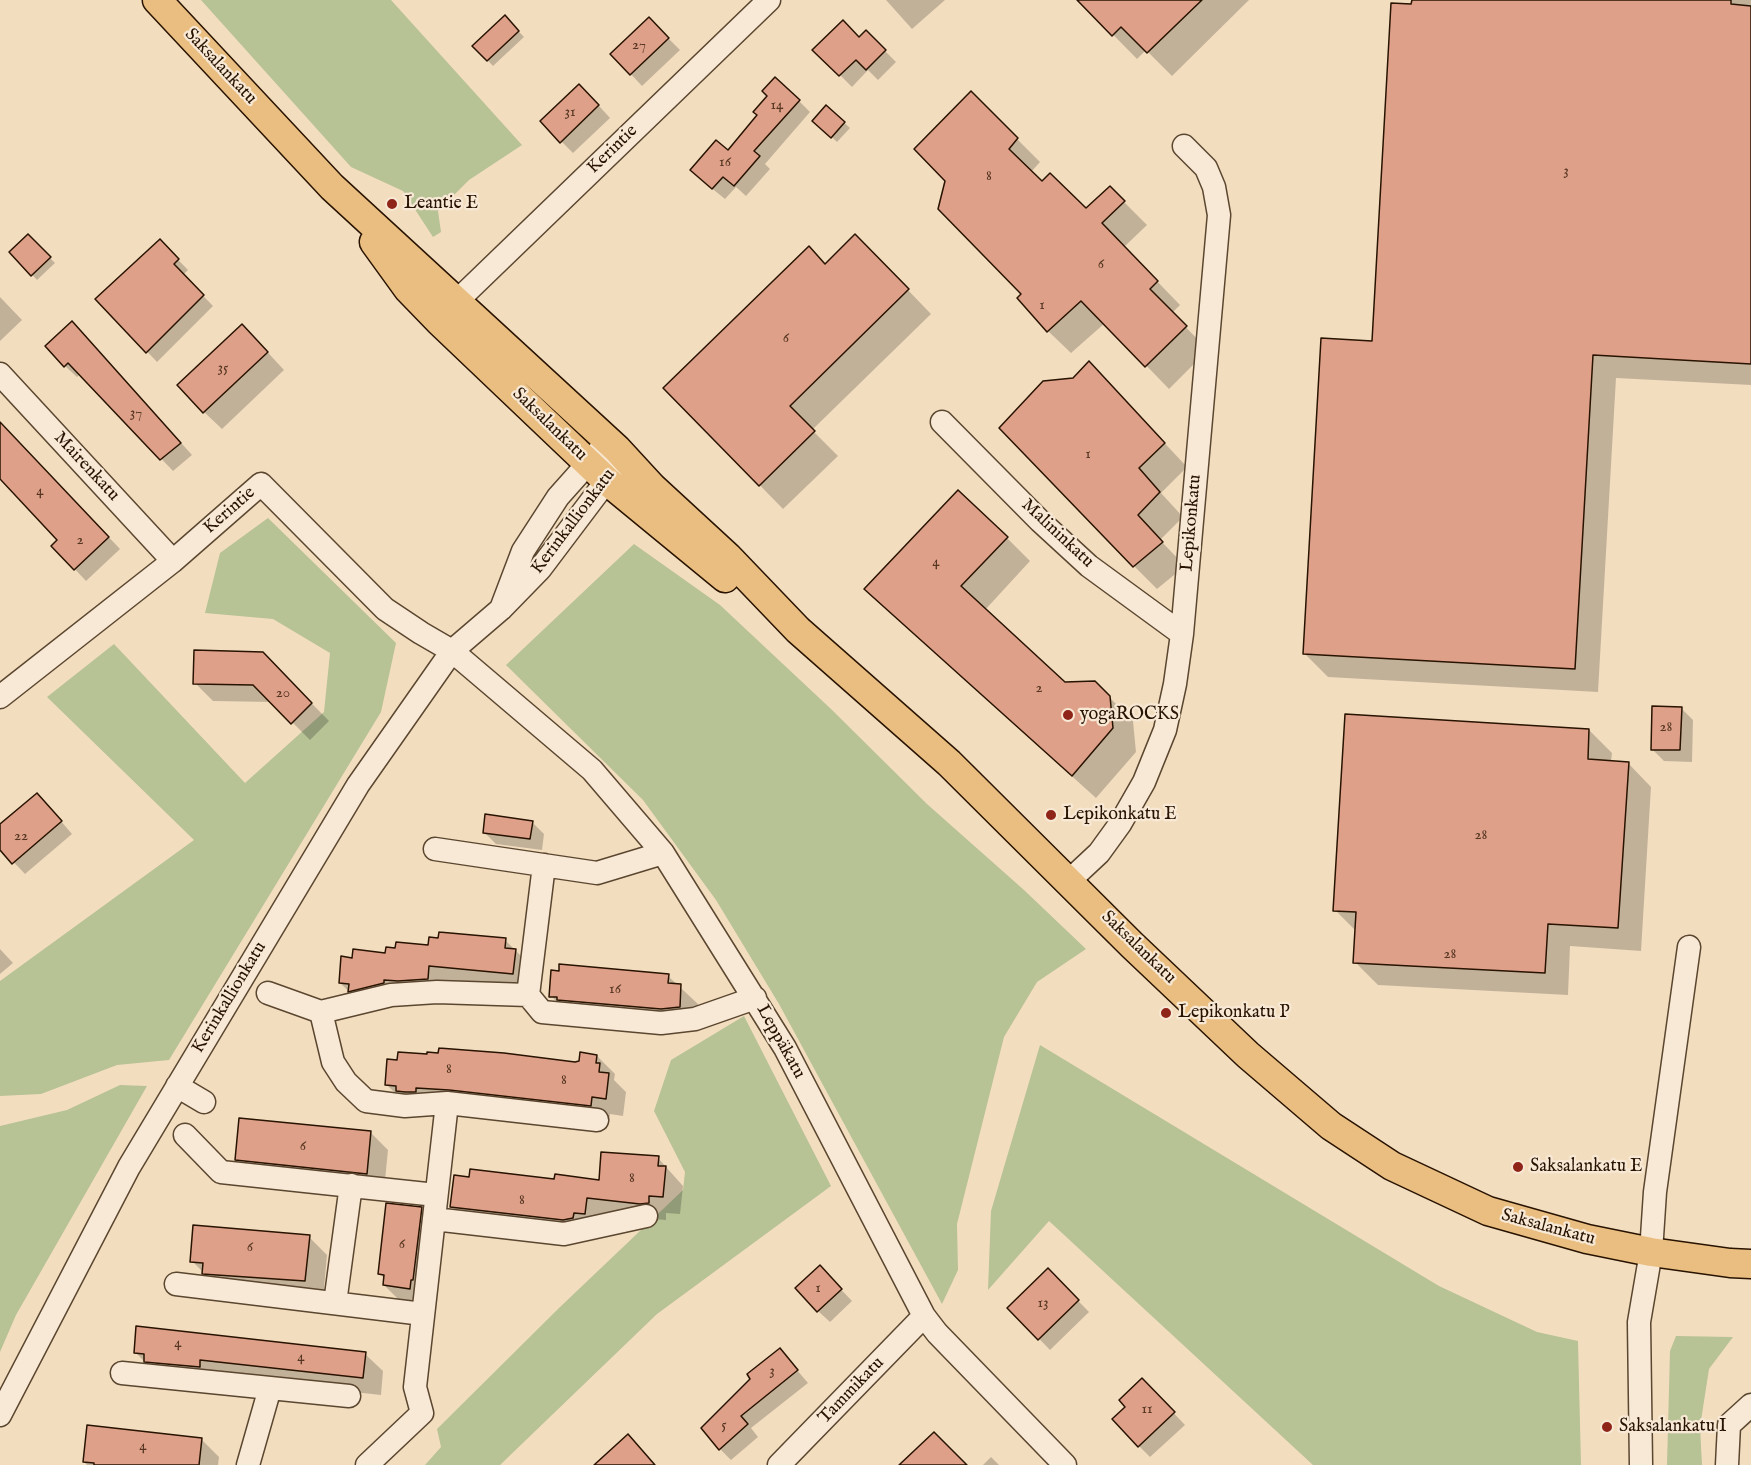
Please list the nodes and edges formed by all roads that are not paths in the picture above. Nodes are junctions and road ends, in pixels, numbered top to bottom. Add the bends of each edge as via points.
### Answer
1 (157, 0) edge
2 (770, 0) edge
3 (1184, 146) dead end
4 (332, 187) junction
5 (457, 302) junction
6 (0, 374) edge
7 (942, 422) dead end
8 (617, 449) junction
9 (597, 472) junction
10 (173, 561) junction
11 (798, 630) junction
12 (1182, 634) junction
13 (452, 651) junction
14 (0, 697) edge
15 (435, 849) dead end
16 (663, 853) junction
17 (544, 865) junction
18 (1070, 881) junction
19 (1689, 947) dead end
20 (268, 993) dead end
21 (528, 995) junction
22 (755, 998) junction
23 (321, 1012) junction
24 (177, 1086) junction
25 (204, 1102) dead end
26 (447, 1103) junction
27 (597, 1120) dead end
28 (185, 1136) dead end
29 (351, 1185) junction
30 (436, 1195) junction
31 (646, 1216) dead end
32 (434, 1220) junction
33 (1651, 1252) junction
34 (1751, 1264) edge
35 (176, 1284) dead end
36 (335, 1303) junction
37 (423, 1314) junction
38 (924, 1316) junction
39 (122, 1373) dead end
40 (270, 1388) junction
41 (349, 1396) dead end
42 (1751, 1405) edge
43 (0, 1415) edge
44 (248, 1465) edge
45 (367, 1465) edge
46 (780, 1465) edge
47 (1065, 1465) edge
48 (1641, 1465) edge
49 (1727, 1465) edge

1 - 4 main road, Saksalankatu
2 - 5 street, Kerintie
3 - 12 street, Lepikonkatu via 1206,168 1219,215
4 - 5 main road, Saksalankatu
4 - 9 main road, Saksalankatu via 408,289
5 - 8 main road, Saksalankatu
6 - 10 street, Mairenkatu
7 - 12 street, Malininkatu via 1089,566
8 - 9 street, Kerinkallionkatu via 599,451
8 - 11 main road, Saksalankatu
9 - 11 main road, Saksalankatu via 718,573
9 - 13 street, Kerinkallionkatu via 558,497 523,551 501,609
10 - 13 street, Kerintie via 261,484 385,609
10 - 14 street, Kerintie
11 - 18 main road, Saksalankatu via 949,764
12 - 18 street, Lepikonkatu via 1165,730 1144,782 1099,853
13 - 16 street, Leppäkatu via 592,770
13 - 24 street, Kerinkallionkatu via 358,785
15 - 17 street
16 - 17 street via 597,873
16 - 22 street, Leppäkatu
17 - 21 street
18 - 33 main road, Saksalankatu via 1248,1055 1332,1126 1392,1166 1488,1211 1587,1239
19 - 33 street via 1655,1192
20 - 23 street
21 - 22 street via 542,1012 662,1023 695,1019
21 - 23 street via 391,995
22 - 38 street, Leppäkatu via 785,1048
23 - 26 street via 333,1062 366,1101 405,1106
24 - 25 street
24 - 43 street, Kerinkallionkatu via 129,1167
26 - 27 street
26 - 30 street
28 - 29 street via 220,1172
29 - 30 street
29 - 36 street
30 - 32 street
31 - 32 street via 564,1234
32 - 37 street
33 - 34 main road, Saksalankatu
33 - 48 street via 1639,1322
35 - 36 street
36 - 37 street
37 - 45 street via 415,1387 422,1413
38 - 46 street, Tammikatu
38 - 47 street, Leppäkatu
39 - 40 street
40 - 41 street
40 - 44 street
42 - 49 street via 1729,1425

